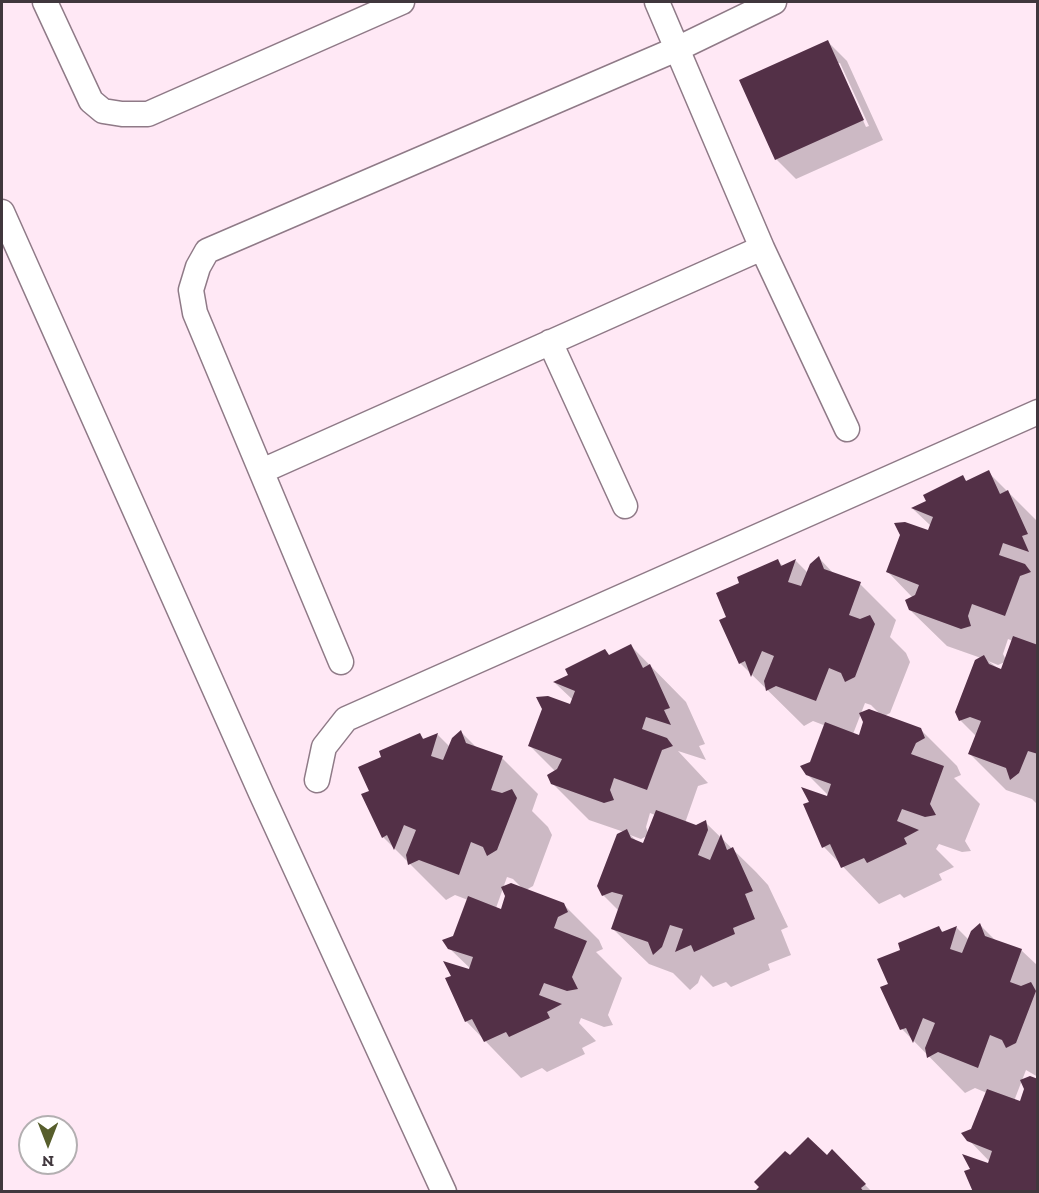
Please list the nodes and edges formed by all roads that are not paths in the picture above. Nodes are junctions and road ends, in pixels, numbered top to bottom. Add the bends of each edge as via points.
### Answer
1 (45, 2) edge
2 (402, 2) edge
3 (657, 2) edge
4 (774, 2) edge
5 (679, 48) junction
6 (2, 212) edge
7 (762, 248) junction
8 (550, 342) junction
9 (1038, 412) edge
10 (847, 429) dead end
11 (262, 471) junction
12 (626, 506) dead end
13 (340, 662) dead end
14 (317, 780) dead end
15 (444, 1191) edge

1 - 2 street via 91,101 103,111 122,114 148,114
3 - 5 street
4 - 5 street
5 - 7 street
5 - 11 street via 207,251 191,290 195,313
6 - 15 street via 261,793
7 - 8 street
7 - 10 street
8 - 11 street
8 - 12 street
9 - 14 street via 346,719 324,747
11 - 13 street

